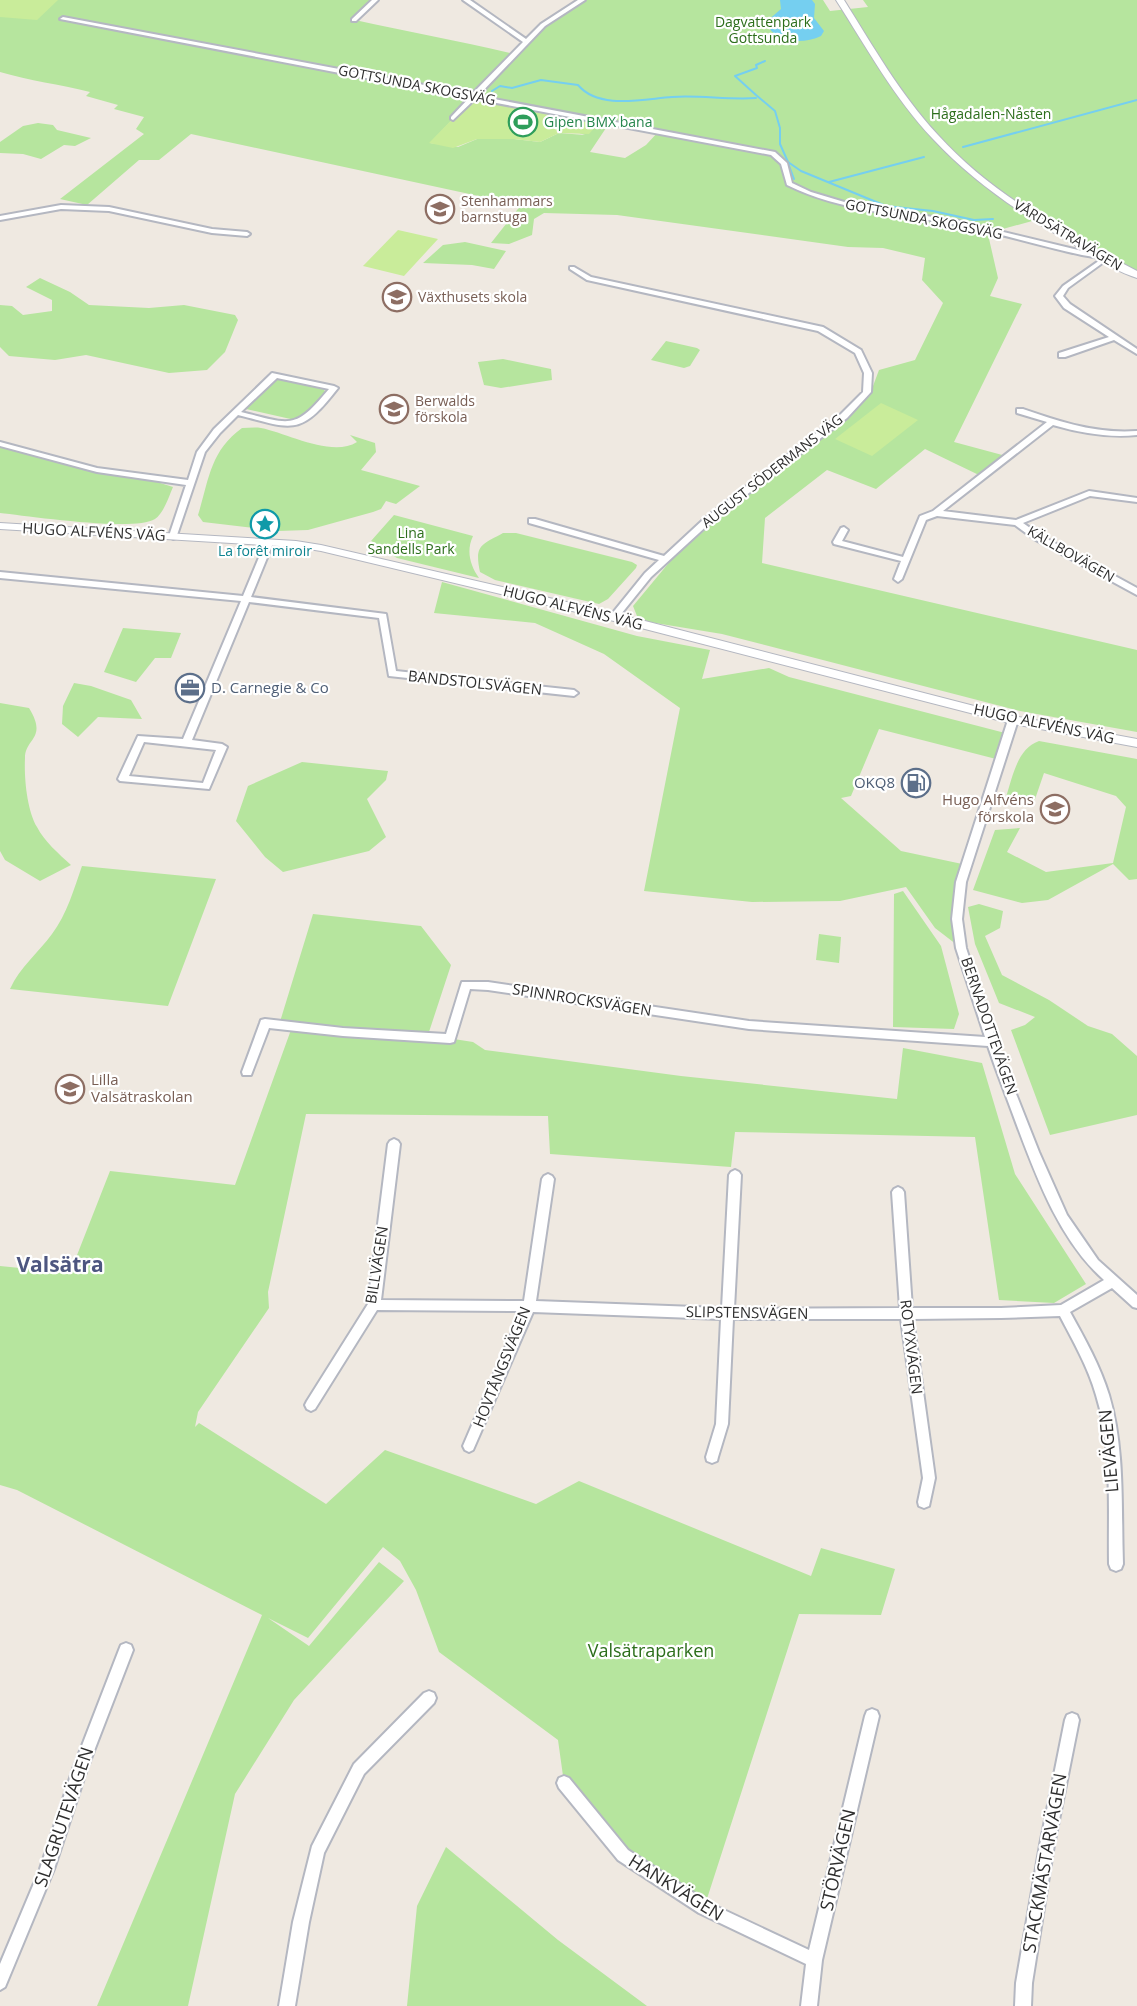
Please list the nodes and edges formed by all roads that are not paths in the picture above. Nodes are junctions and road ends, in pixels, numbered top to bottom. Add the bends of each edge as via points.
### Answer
1 (375, 0) edge
2 (466, 0) edge
3 (582, 0) edge
4 (840, 0) edge
5 (63, 19) dead end
6 (354, 20) dead end
7 (526, 42) junction
8 (475, 96) junction
9 (453, 118) dead end
10 (0, 218) edge
11 (247, 234) dead end
12 (1103, 257) junction
13 (572, 268) dead end
14 (1137, 275) edge
15 (1115, 337) junction
16 (1137, 352) edge
17 (1062, 355) dead end
18 (1020, 411) dead end
19 (237, 412) junction
20 (1052, 422) junction
21 (1137, 433) edge
22 (0, 444) edge
23 (190, 483) junction
24 (1137, 500) edge
25 (936, 513) junction
26 (532, 521) dead end
27 (1017, 522) junction
28 (0, 526) edge
29 (844, 530) dead end
30 (173, 536) junction
31 (269, 543) junction
32 (665, 559) junction
33 (906, 560) junction
34 (0, 575) edge
35 (898, 579) dead end
36 (1137, 592) edge
37 (247, 599) junction
38 (614, 617) junction
39 (574, 693) dead end
40 (1013, 720) junction
41 (186, 743) junction
42 (1137, 743) edge
43 (992, 1042) junction
44 (247, 1072) dead end
45 (394, 1144) dead end
46 (735, 1175) dead end
47 (548, 1179) dead end
48 (898, 1192) dead end
49 (1112, 1282) junction
50 (1137, 1303) edge
51 (374, 1305) junction
52 (529, 1306) junction
53 (1063, 1310) junction
54 (906, 1313) junction
55 (729, 1314) junction
56 (311, 1406) dead end
57 (469, 1446) dead end
58 (712, 1457) dead end
59 (924, 1502) dead end
60 (1116, 1564) dead end
61 (126, 1650) dead end
62 (429, 1698) dead end
63 (872, 1716) dead end
64 (1072, 1720) dead end
65 (564, 1783) dead end
66 (814, 1960) junction
67 (0, 1982) edge
68 (287, 2006) edge
69 (809, 2006) edge
70 (1023, 2006) edge

1 - 6 street
2 - 7 street
3 - 7 street via 556,14
4 - 12 street, VÅRDSÄTRAVÄGEN via 913,111 933,134 1017,206
5 - 8 street, GOTTSUNDA SKOGSVÄG
7 - 8 street
8 - 9 street
8 - 12 street, GOTTSUNDA SKOGSVÄG via 773,153 784,163 789,184 825,199 880,213 954,222
10 - 11 street via 62,207 109,209 212,231
12 - 14 street, VÅRDSÄTRAVÄGEN
12 - 15 street via 1059,296 1067,306
13 - 32 street, AUGUST SÖDERMANS VÄG via 589,279 820,328 858,352 868,373 867,392 844,416 708,520
15 - 16 street
15 - 17 street
18 - 20 street
19 - 19 street via 274,375 334,388 304,423 293,426
19 - 23 street via 201,452
20 - 21 street via 1113,436
20 - 25 street
22 - 23 street via 97,470
23 - 30 street
24 - 27 street via 1089,493
25 - 27 street, KÄLLBOVÄGEN
25 - 33 street via 923,518
26 - 32 street
27 - 36 street, KÄLLBOVÄGEN
28 - 30 street, HUGO ALFVÉNS VÄG
29 - 33 street via 837,542
30 - 31 street, HUGO ALFVÉNS VÄG
31 - 37 street
31 - 38 street, HUGO ALFVÉNS VÄG via 321,548
32 - 38 street, AUGUST SÖDERMANS VÄG
33 - 35 street
34 - 37 street, BANDSTOLSVÄGEN
37 - 39 street, BANDSTOLSVÄGEN via 382,616 392,674
37 - 41 street
38 - 40 street, HUGO ALFVÉNS VÄG
40 - 42 street, HUGO ALFVÉNS VÄG
40 - 43 street, BERNADOTTEVÄGEN via 957,904 961,948
41 - 41 street via 222,747 206,788 123,779 141,738
43 - 44 street, SPINNROCKSVÄGEN via 749,1024 466,985 450,1039 265,1023
43 - 49 street, BERNADOTTEVÄGEN via 1063,1218 1094,1264
45 - 51 street, BILLVÄGEN
46 - 55 street
47 - 52 street, HOVTÅNGSVÄGEN
48 - 54 street, ROTYXVÄGEN
49 - 50 street, BERNADOTTEVÄGEN
49 - 53 street, SLIPSTENSVÄGEN
51 - 52 street, SLIPSTENSVÄGEN
51 - 56 street, BILLVÄGEN
52 - 55 street, SLIPSTENSVÄGEN
52 - 57 street, HOVTÅNGSVÄGEN
53 - 54 street, SLIPSTENSVÄGEN
53 - 60 street, LIEVÄGEN via 1093,1368 1107,1408 1112,1442
54 - 55 street, SLIPSTENSVÄGEN
54 - 59 street, ROTYXVÄGEN via 929,1478
55 - 58 street via 722,1424
61 - 67 street, SLAGRUTEVÄGEN via 80,1768 47,1869
62 - 68 street via 359,1769 317,1851 300,1922
63 - 66 street, STÖRVÄGEN
64 - 70 street, STACKMÄSTARVÄGEN via 1045,1856
65 - 66 street, HANKVÄGEN via 623,1855 704,1908
66 - 69 street, STÖRVÄGEN

